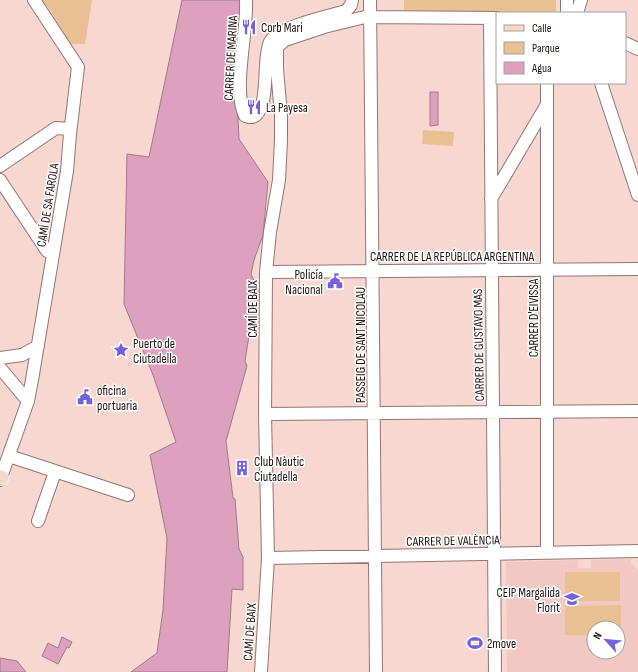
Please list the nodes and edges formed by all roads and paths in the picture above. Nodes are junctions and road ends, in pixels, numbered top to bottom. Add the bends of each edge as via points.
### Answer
1 (34, 0) edge
2 (246, 0) edge
3 (352, 0) edge
4 (370, 0) edge
5 (567, 0) edge
6 (581, 0) edge
7 (567, 12) edge
8 (577, 12) edge
9 (370, 17) junction
10 (493, 18) edge
11 (626, 43) edge
12 (638, 49) edge
13 (547, 84) edge
14 (601, 84) edge
15 (546, 106) junction
16 (70, 129) junction
17 (0, 166) edge
18 (0, 180) edge
19 (638, 195) edge
20 (490, 200) junction
21 (50, 256) junction
22 (638, 268) edge
23 (547, 269) junction
24 (373, 270) junction
25 (491, 270) junction
26 (266, 272) junction
27 (38, 346) junction
28 (0, 358) edge
29 (0, 368) edge
30 (28, 401) junction
31 (638, 411) edge
32 (493, 412) junction
33 (547, 412) junction
34 (374, 413) junction
35 (265, 414) junction
36 (9, 456) junction
37 (55, 472) junction
38 (0, 479) edge
39 (128, 495) dead end
40 (38, 521) dead end
41 (638, 551) edge
42 (547, 552) junction
43 (494, 553) junction
44 (375, 555) junction
45 (268, 558) junction
46 (261, 672) edge
47 (376, 672) edge
48 (495, 672) edge

1 - 16 street, CAMÍ DE SA FAROLA via 78,67
2 - 3 street, CARRER DE MARINA via 241,100 245,116 253,117 258,114 262,101 270,41 285,29 346,11 352,5
4 - 9 street, PASSEIG DE SANT NICOLAU
5 - 7 street
6 - 8 street
9 - 10 street
9 - 24 street, PASSEIG DE SANT NICOLAU
9 - 26 street, CAMÍ DE BAIX via 324,27 285,40 277,47 281,140
10 - 20 street, CARRER DE GUSTAVO MAS
11 - 12 street
13 - 15 street, CARRER D'EIVISSA
14 - 19 street
15 - 20 street
15 - 23 street, CARRER D'EIVISSA
16 - 17 street via 56,128
16 - 21 street, CAMÍ DE SA FAROLA via 67,171
18 - 21 street
20 - 25 street, CARRER DE GUSTAVO MAS
21 - 27 street, CAMÍ DE SA FAROLA
22 - 23 street, CARRER DE LA REPÚBLICA ARGENTINA
23 - 25 street, CARRER DE LA REPÚBLICA ARGENTINA
23 - 33 street, CARRER D'EIVISSA
24 - 25 street, CARRER DE LA REPÚBLICA ARGENTINA
24 - 26 street, CARRER DE LA REPÚBLICA ARGENTINA
24 - 34 street, PASSEIG DE SANT NICOLAU
25 - 32 street, CARRER DE GUSTAVO MAS
26 - 35 street, CAMÍ DE BAIX
27 - 28 street via 22,355
27 - 30 street, CAMÍ DE SA FAROLA
29 - 30 street
30 - 36 street, CAMÍ DE SA FAROLA
31 - 33 street
32 - 33 street
32 - 34 street
32 - 43 street, CARRER DE GUSTAVO MAS
33 - 42 street, CARRER D'EIVISSA
34 - 35 street
34 - 44 street, PASSEIG DE SANT NICOLAU
35 - 45 street, CAMÍ DE BAIX
36 - 37 street
36 - 38 street, CAMÍ DE SA FAROLA
37 - 39 street
37 - 40 street
41 - 42 street, CARRER DE VALÈNCIA
42 - 43 street, CARRER DE VALÈNCIA
43 - 44 street, CARRER DE VALÈNCIA
43 - 48 street, CARRER DE GUSTAVO MAS
44 - 45 street, CARRER DE VALÈNCIA
44 - 47 street, PASSEIG DE SANT NICOLAU
45 - 46 street, CAMÍ DE BAIX

